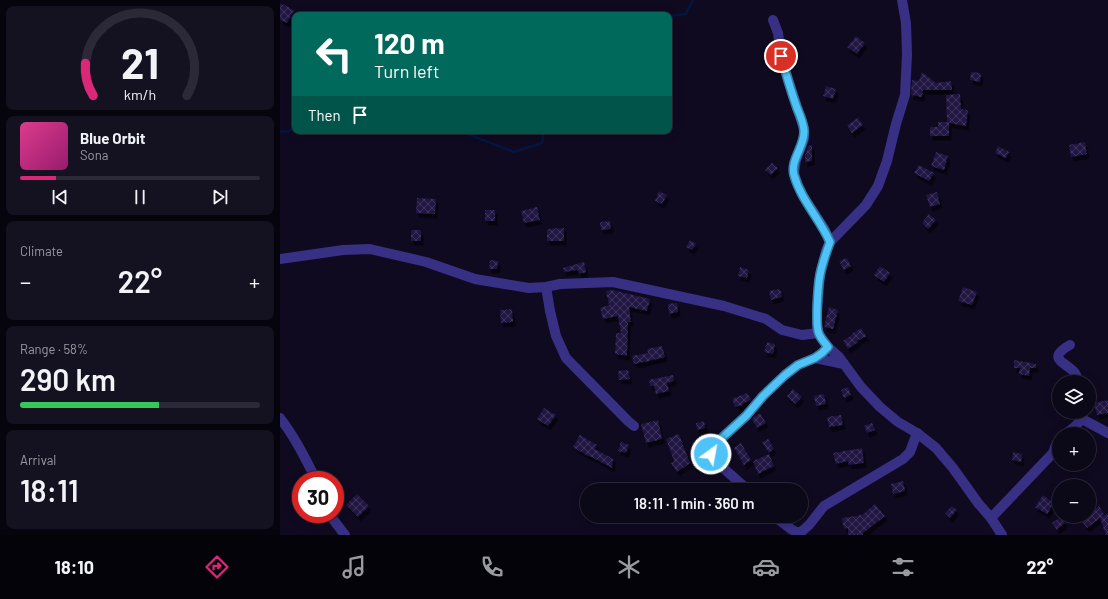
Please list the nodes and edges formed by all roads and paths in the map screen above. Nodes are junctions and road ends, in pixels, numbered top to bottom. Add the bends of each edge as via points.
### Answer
1 (902, 0) edge
2 (773, 20) dead end
3 (830, 242) junction
4 (280, 259) edge
5 (546, 287) junction
6 (818, 334) junction
7 (1070, 345) dead end
8 (828, 347) junction
9 (815, 358) junction
10 (844, 364) junction
11 (1076, 375) edge
12 (280, 418) edge
13 (1081, 419) edge
14 (1087, 419) edge
15 (634, 426) dead end
16 (1074, 427) edge
17 (917, 433) junction
18 (1108, 433) edge
19 (1052, 454) edge
20 (312, 471) edge
21 (740, 483) edge
22 (991, 518) junction
23 (336, 523) edge
24 (783, 523) edge
25 (345, 535) edge
26 (1002, 535) edge

1 - 3 street via 907,54 905,95 887,161 878,186 866,205
2 - 3 street via 778,33 781,56 804,129 804,139 794,173 803,196
3 - 6 street via 820,275
4 - 5 street via 370,249 426,262 475,279 529,288
5 - 6 street via 613,282 724,306 766,319 782,330 802,335
5 - 15 street via 556,336 566,358
6 - 8 street
7 - 11 street via 1061,350 1058,356
8 - 9 street
8 - 10 street
9 - 10 street
9 - 21 street via 798,365 785,375 713,446 713,459
10 - 17 street via 880,407
12 - 20 street
13 - 16 street
14 - 18 street
17 - 22 street via 936,448
17 - 24 street via 910,452 904,459 824,506 800,532
19 - 22 street
22 - 26 street
23 - 25 street

